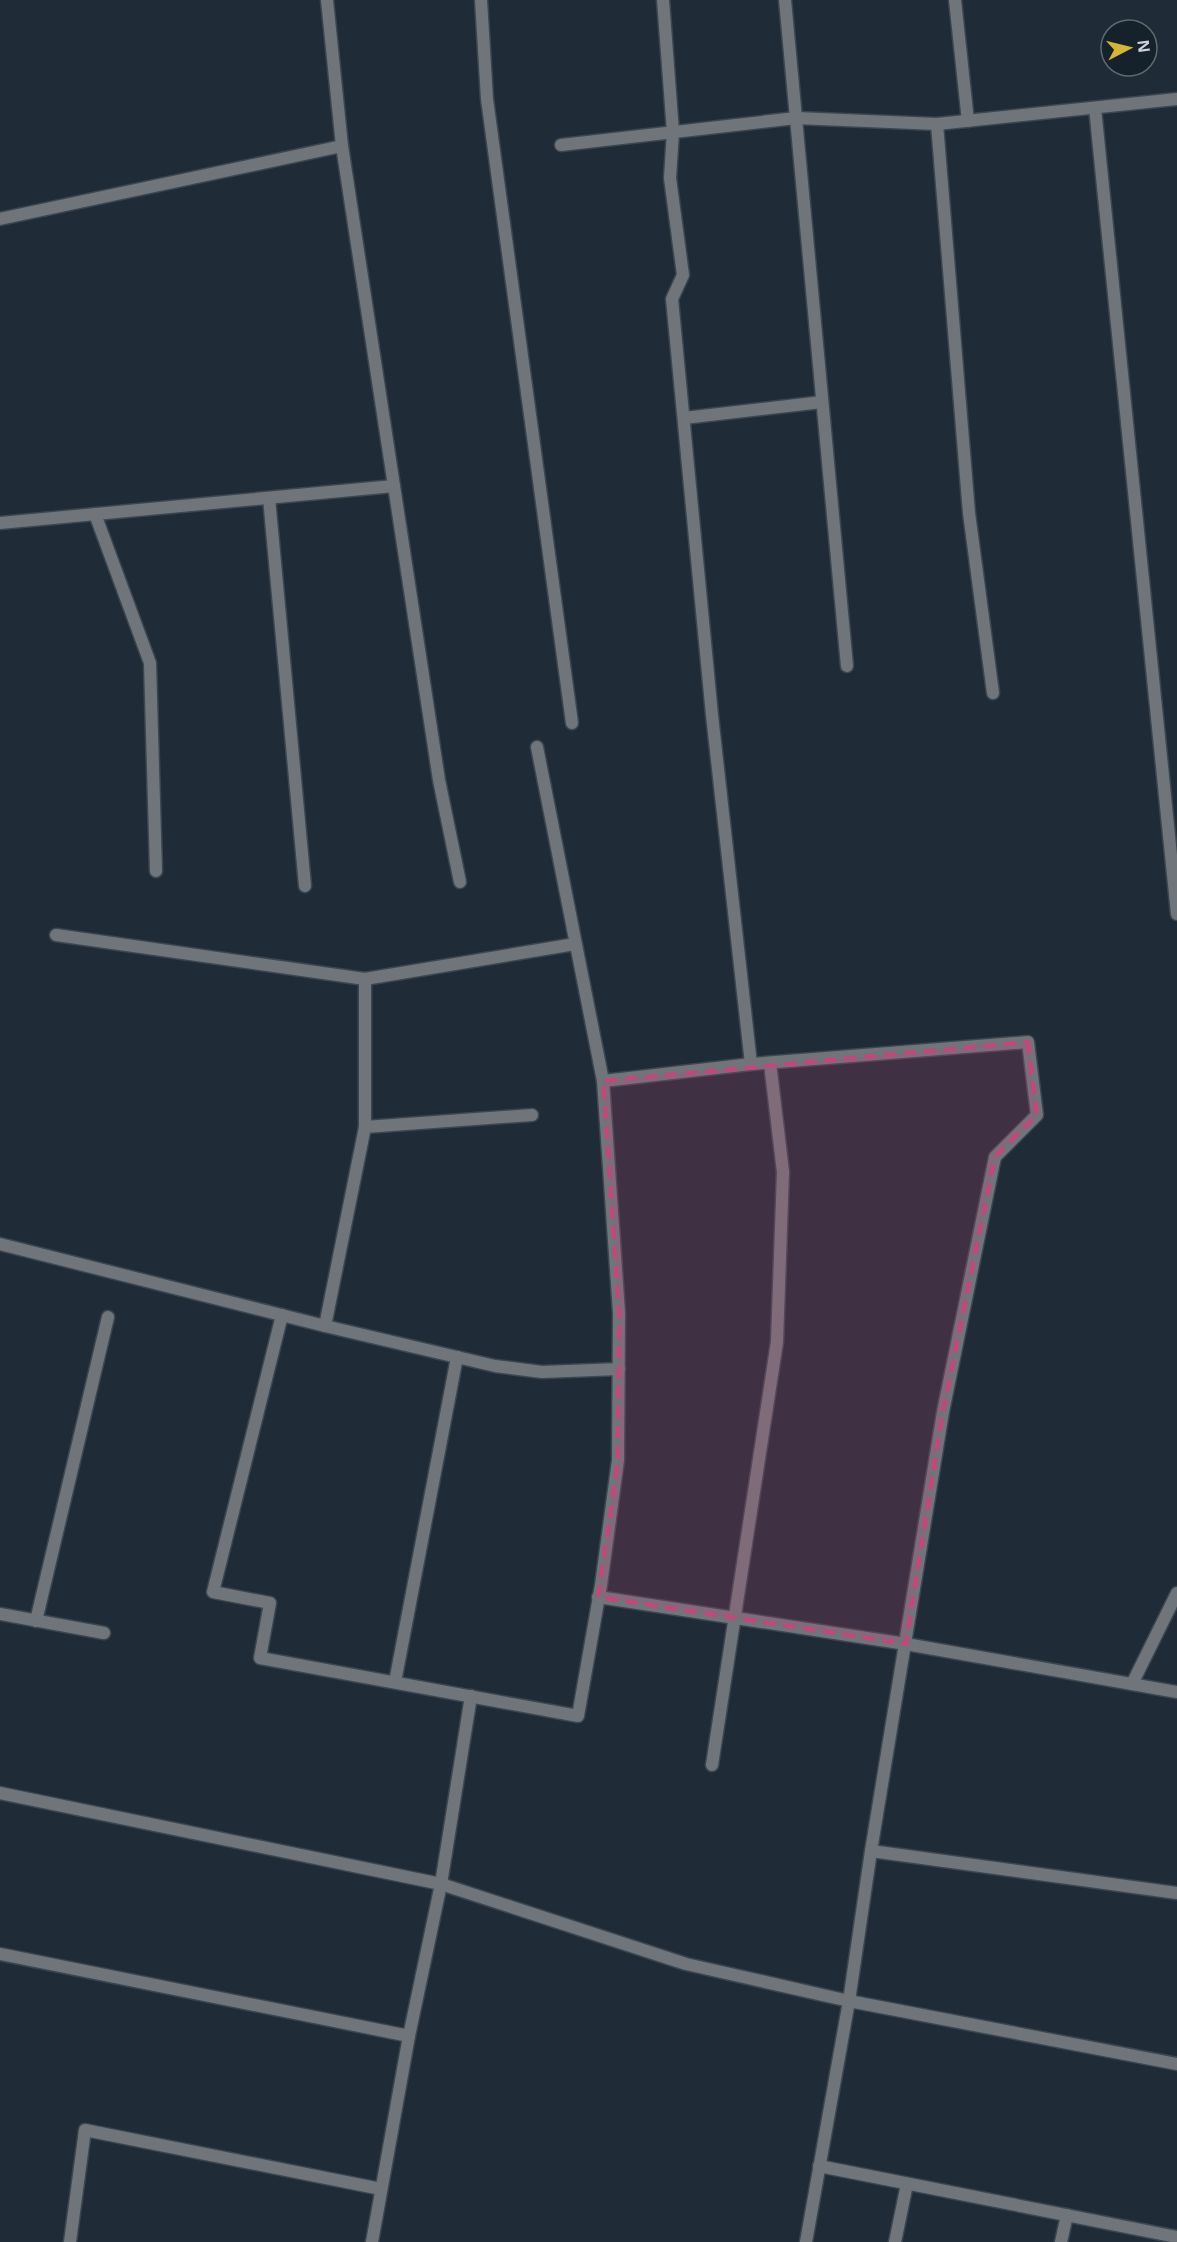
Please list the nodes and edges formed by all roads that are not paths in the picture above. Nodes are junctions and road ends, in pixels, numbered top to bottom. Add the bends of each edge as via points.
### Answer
1 (327, 0) edge
2 (481, 0) edge
3 (663, 0) edge
4 (785, 0) edge
5 (955, 0) edge
6 (1177, 99) edge
7 (1095, 108) junction
8 (796, 118) junction
9 (968, 121) junction
10 (937, 124) junction
11 (674, 132) junction
12 (561, 145) dead end
13 (342, 146) junction
14 (0, 219) edge
15 (822, 402) junction
16 (684, 418) junction
17 (394, 486) junction
18 (269, 498) junction
19 (95, 514) junction
20 (0, 523) edge
21 (847, 666) dead end
22 (993, 693) dead end
23 (572, 723) dead end
24 (537, 747) dead end
25 (156, 871) dead end
26 (460, 882) dead end
27 (305, 886) dead end
28 (1177, 914) edge
29 (56, 935) dead end
30 (575, 944) junction
31 (365, 979) junction
32 (770, 1063) junction
33 (751, 1064) junction
34 (603, 1081) junction
35 (532, 1115) dead end
36 (365, 1127) junction
37 (0, 1244) edge
38 (282, 1315) junction
39 (108, 1317) dead end
40 (325, 1326) junction
41 (457, 1357) junction
42 (619, 1369) junction
43 (1177, 1593) edge
44 (598, 1598) junction
45 (0, 1614) edge
46 (735, 1618) junction
47 (36, 1621) junction
48 (104, 1633) dead end
49 (906, 1644) junction
50 (395, 1682) junction
51 (1132, 1684) junction
52 (1177, 1692) edge
53 (471, 1696) junction
54 (712, 1765) dead end
55 (0, 1793) edge
56 (871, 1851) junction
57 (441, 1884) junction
58 (1177, 1893) edge
59 (0, 1954) edge
60 (849, 2001) junction
61 (409, 2036) junction
62 (1177, 2064) edge
63 (819, 2166) junction
64 (907, 2184) junction
65 (381, 2188) junction
66 (1067, 2215) junction
67 (1177, 2237) edge
68 (70, 2242) edge
69 (372, 2242) edge
70 (806, 2242) edge
71 (895, 2242) edge
72 (1061, 2242) edge

1 - 13 street
2 - 23 street via 487,99
3 - 11 street
4 - 8 street
5 - 9 street
6 - 7 street
7 - 9 street
7 - 28 street
8 - 10 street
8 - 11 street
8 - 15 street
9 - 10 street
10 - 22 street via 969,513
11 - 12 street
11 - 16 street via 670,178 683,275 672,299
13 - 14 street
13 - 17 street
15 - 16 street
15 - 21 street
16 - 33 street
17 - 18 street
17 - 26 street via 439,780
18 - 19 street
18 - 27 street
19 - 20 street
19 - 25 street via 150,663
24 - 30 street
29 - 31 street
30 - 31 street
30 - 34 street
31 - 36 street
32 - 33 street
32 - 46 street via 783,1172 777,1342
32 - 49 street via 1028,1042 1037,1115 995,1157 944,1412
33 - 34 street
34 - 42 street via 619,1313
35 - 36 street
36 - 40 street
37 - 38 street
38 - 40 street
38 - 50 street via 213,1592 270,1603 260,1658
39 - 47 street
40 - 41 street
41 - 42 street via 542,1372
41 - 50 street
42 - 44 street via 618,1460
43 - 51 street
44 - 46 street
44 - 53 street via 578,1716
45 - 47 street
46 - 49 street
46 - 54 street
47 - 48 street
49 - 51 street
49 - 56 street
50 - 53 street
51 - 52 street
53 - 57 street
55 - 57 street
56 - 58 street
56 - 60 street
57 - 60 street via 686,1964
57 - 61 street
59 - 61 street
60 - 62 street
60 - 63 street
61 - 65 street
63 - 64 street
63 - 70 street
64 - 66 street
64 - 71 street
65 - 68 street via 85,2130
65 - 69 street
66 - 67 street
66 - 72 street

